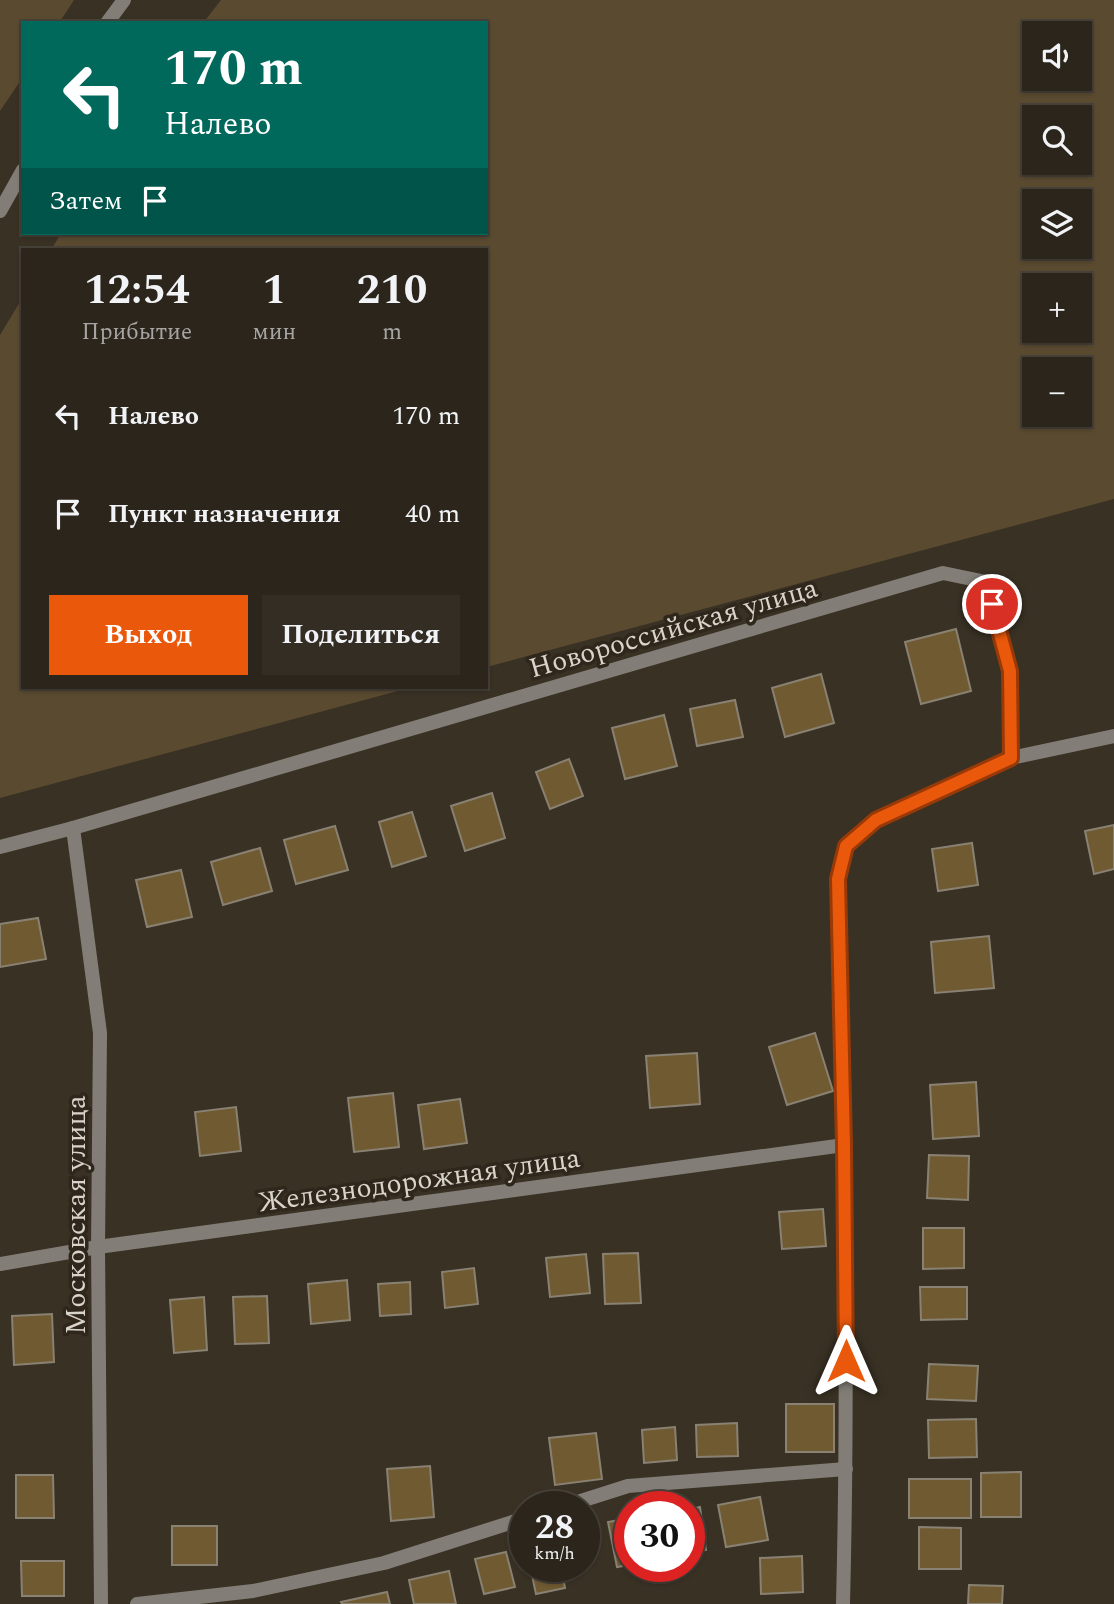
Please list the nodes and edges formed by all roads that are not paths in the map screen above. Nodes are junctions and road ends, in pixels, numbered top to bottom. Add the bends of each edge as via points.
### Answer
1 (124, 0) edge
2 (108, 21) edge
3 (21, 174) edge
4 (0, 211) edge
5 (1114, 736) edge
6 (1011, 758) junction
7 (73, 828) junction
8 (0, 847) edge
9 (844, 1145) junction
10 (98, 1247) junction
11 (0, 1264) edge
12 (846, 1469) junction
13 (600, 1495) edge
14 (509, 1523) edge
15 (101, 1604) edge
16 (138, 1604) edge
17 (843, 1604) edge

1 - 2 street
3 - 4 street
5 - 6 street
6 - 7 street, Новороссийская улица via 1010,671 986,582 943,573
6 - 9 street via 876,820 846,846 838,879
7 - 8 street, Новороссийская улица
7 - 10 street, Московская улица via 100,1033
9 - 10 street, Железнодорожная улица
9 - 12 street
10 - 11 street, Железнодорожная улица
10 - 15 street, Московская улица
12 - 13 street via 628,1486
12 - 17 street
14 - 16 street via 384,1563 253,1591

